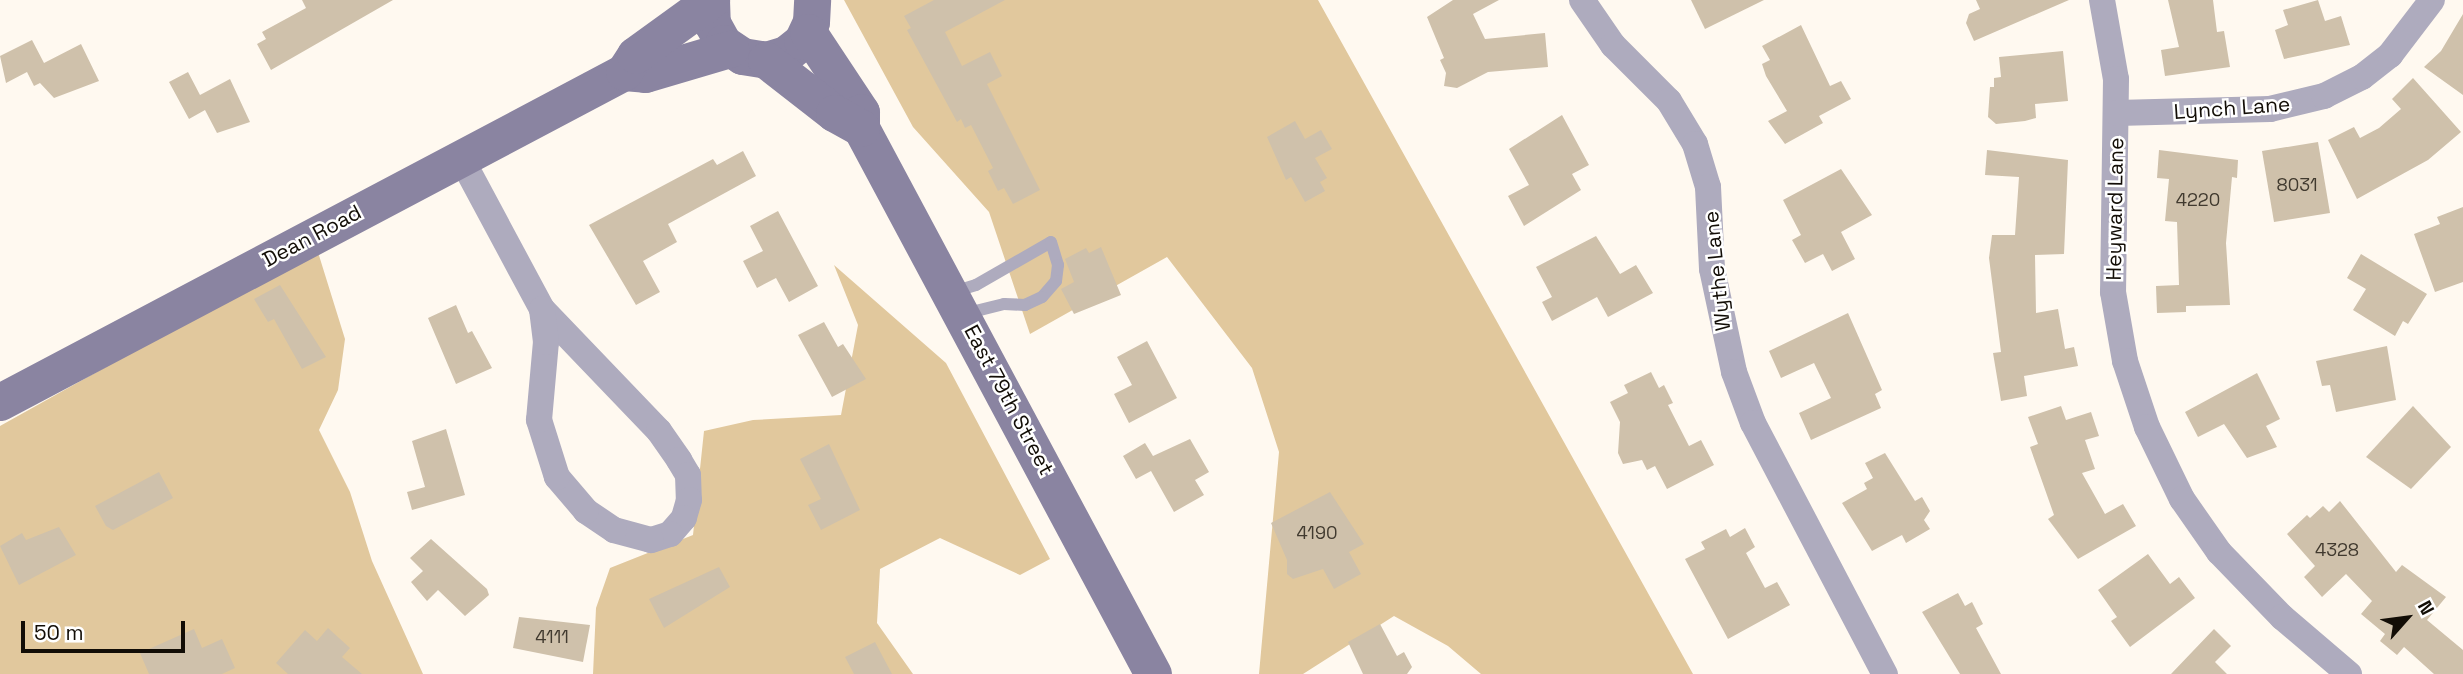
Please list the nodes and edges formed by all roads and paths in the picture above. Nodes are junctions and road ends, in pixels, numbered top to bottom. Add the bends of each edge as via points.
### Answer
1 (711, 0) edge
2 (1582, 0) edge
3 (2102, 0) edge
4 (2432, 0) edge
5 (813, 11) edge
6 (730, 49) junction
7 (766, 60) junction
8 (624, 72) junction
9 (2117, 113) junction
10 (862, 128) junction
11 (461, 158) junction
12 (958, 303) junction
13 (542, 309) junction
14 (0, 402) edge
15 (1153, 674) edge
16 (1885, 674) edge
17 (2349, 674) edge

1 - 6 street via 712,23
1 - 8 street, Dean Road via 635,55
2 - 16 street, Wythe Lane via 1613,45 1669,101 1695,144 1708,187 1712,269 1734,372 1753,423
3 - 9 street, Heyward Lane
4 - 9 street, Lynch Lane via 2389,55 2362,77 2324,96 2270,109
5 - 7 street via 795,48
5 - 10 street, East 79th Street via 861,112
6 - 7 street
6 - 8 street, Dean Road via 645,74
7 - 10 street via 834,113
8 - 11 street, Dean Road
9 - 17 street, Heyward Lane via 2113,292 2125,361 2147,427 2182,499 2219,552 2282,617
10 - 12 street, East 79th Street
11 - 13 street
11 - 14 street, Dean Road
12 - 12 lane via 976,285 1051,242 1058,265 1056,281 1042,297 1025,305
12 - 15 street, East 79th Street
13 - 13 street via 546,342 539,421 557,477 567,493 610,528 641,539 670,534 684,518 689,500 688,475 680,460 659,431

